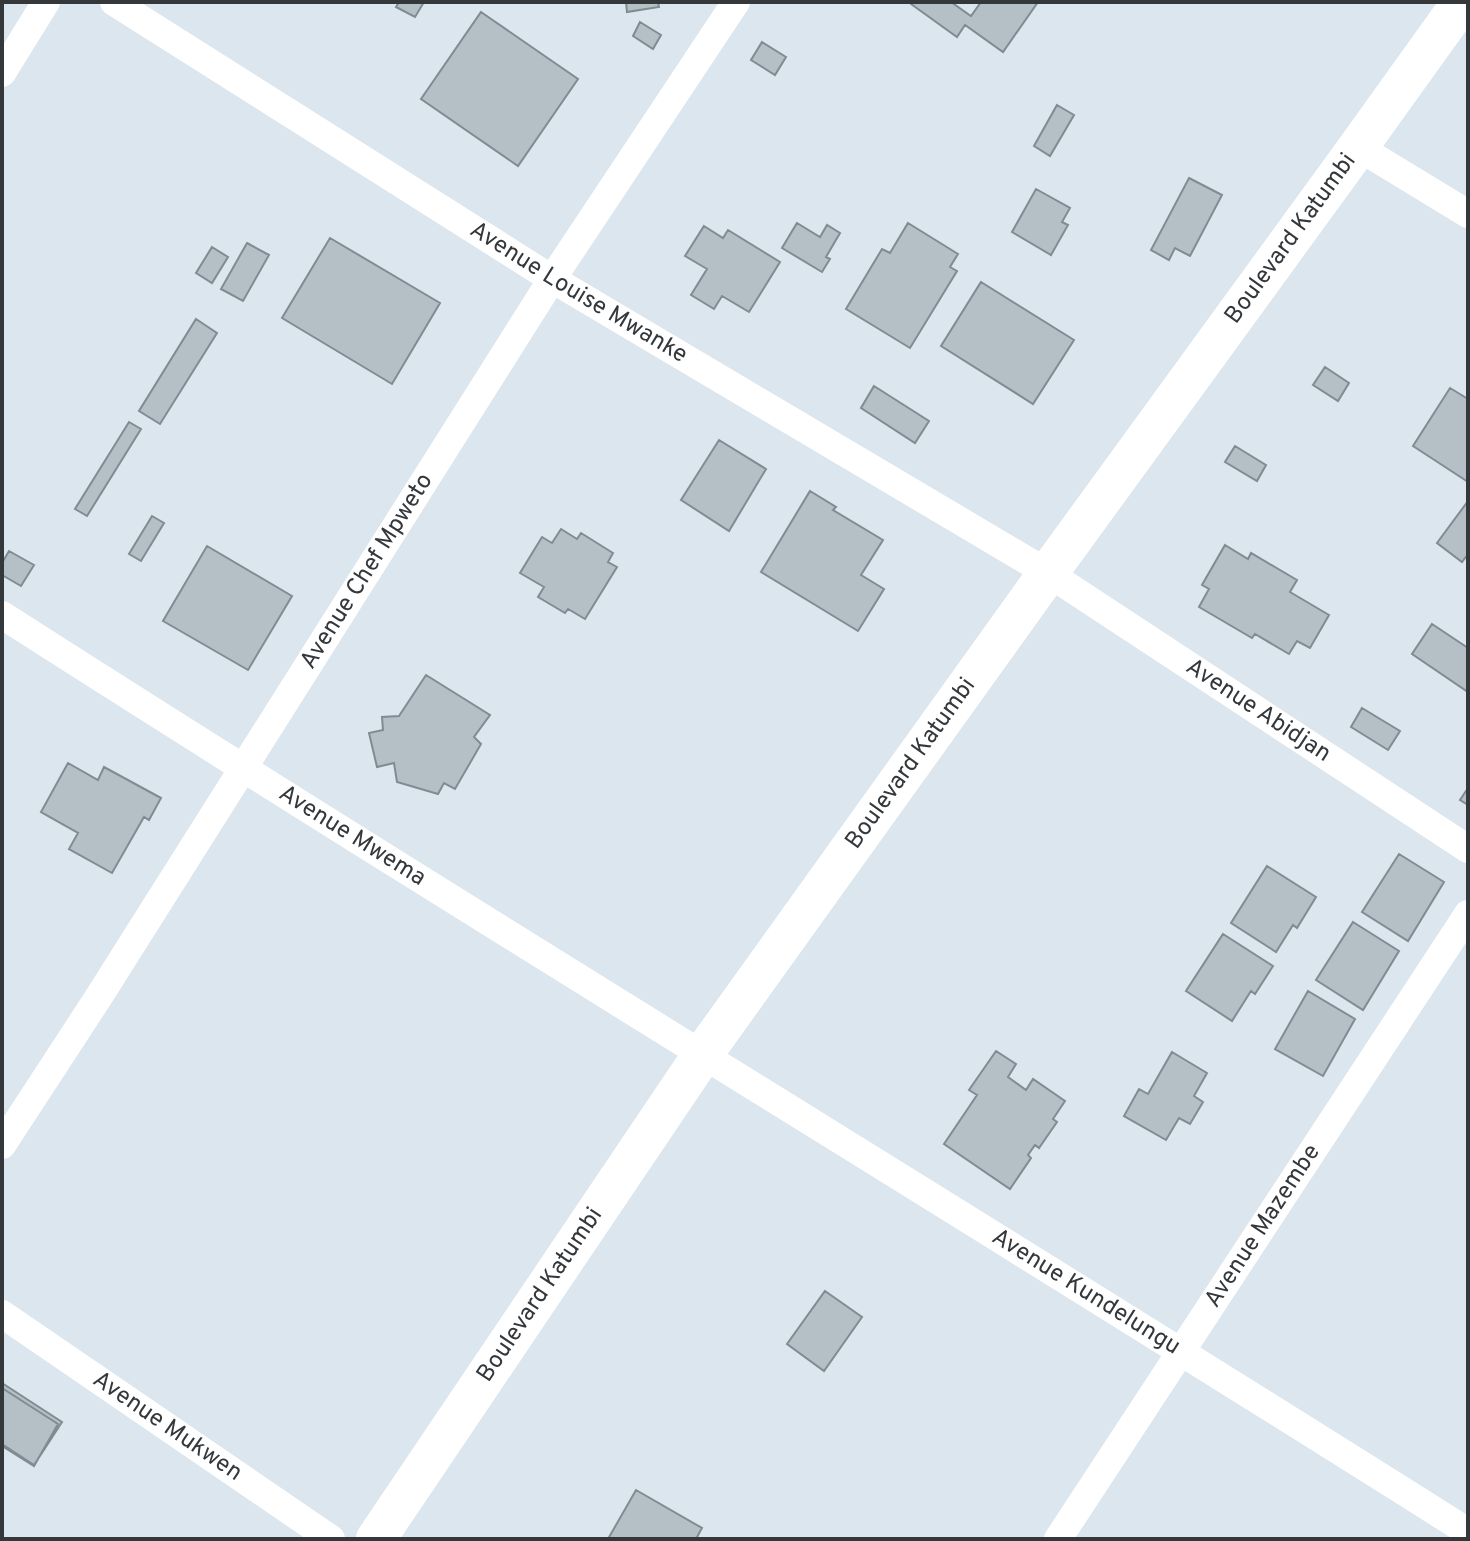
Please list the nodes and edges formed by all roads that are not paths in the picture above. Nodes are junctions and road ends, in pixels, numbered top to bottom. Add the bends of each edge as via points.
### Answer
1 (46, 2) edge
2 (114, 2) edge
3 (736, 2) edge
4 (1462, 2) edge
5 (2, 73) edge
6 (1358, 147) junction
7 (1468, 214) edge
8 (552, 279) junction
9 (1048, 573) junction
10 (2, 615) edge
11 (242, 769) junction
12 (1468, 849) edge
13 (1468, 914) edge
14 (703, 1054) junction
15 (2, 1145) edge
16 (2, 1314) edge
17 (1181, 1351) junction
18 (1468, 1532) edge
19 (331, 1539) edge
20 (376, 1539) edge
21 (1058, 1539) edge

1 - 5 street
2 - 8 street, Avenue Louise Mwanke
3 - 8 street, Avenue Chef Mpweto
4 - 6 street, Boulevard Katumbi
6 - 7 street
6 - 9 street, Boulevard Katumbi
8 - 9 street, Avenue Louise Mwanke
8 - 11 street, Avenue Chef Mpweto
9 - 12 street, Avenue Abidjan
9 - 14 street, Boulevard Katumbi
10 - 11 street, Avenue Mwema
11 - 14 street, Avenue Mwema
11 - 15 street, Avenue Chef Mpweto
13 - 17 street, Avenue Mazembe
14 - 17 street, Avenue Kundelungu
14 - 20 street, Boulevard Katumbi
16 - 19 street, Avenue Mukwen
17 - 18 street, Avenue Kundelungu
17 - 21 street, Avenue Mazembe

